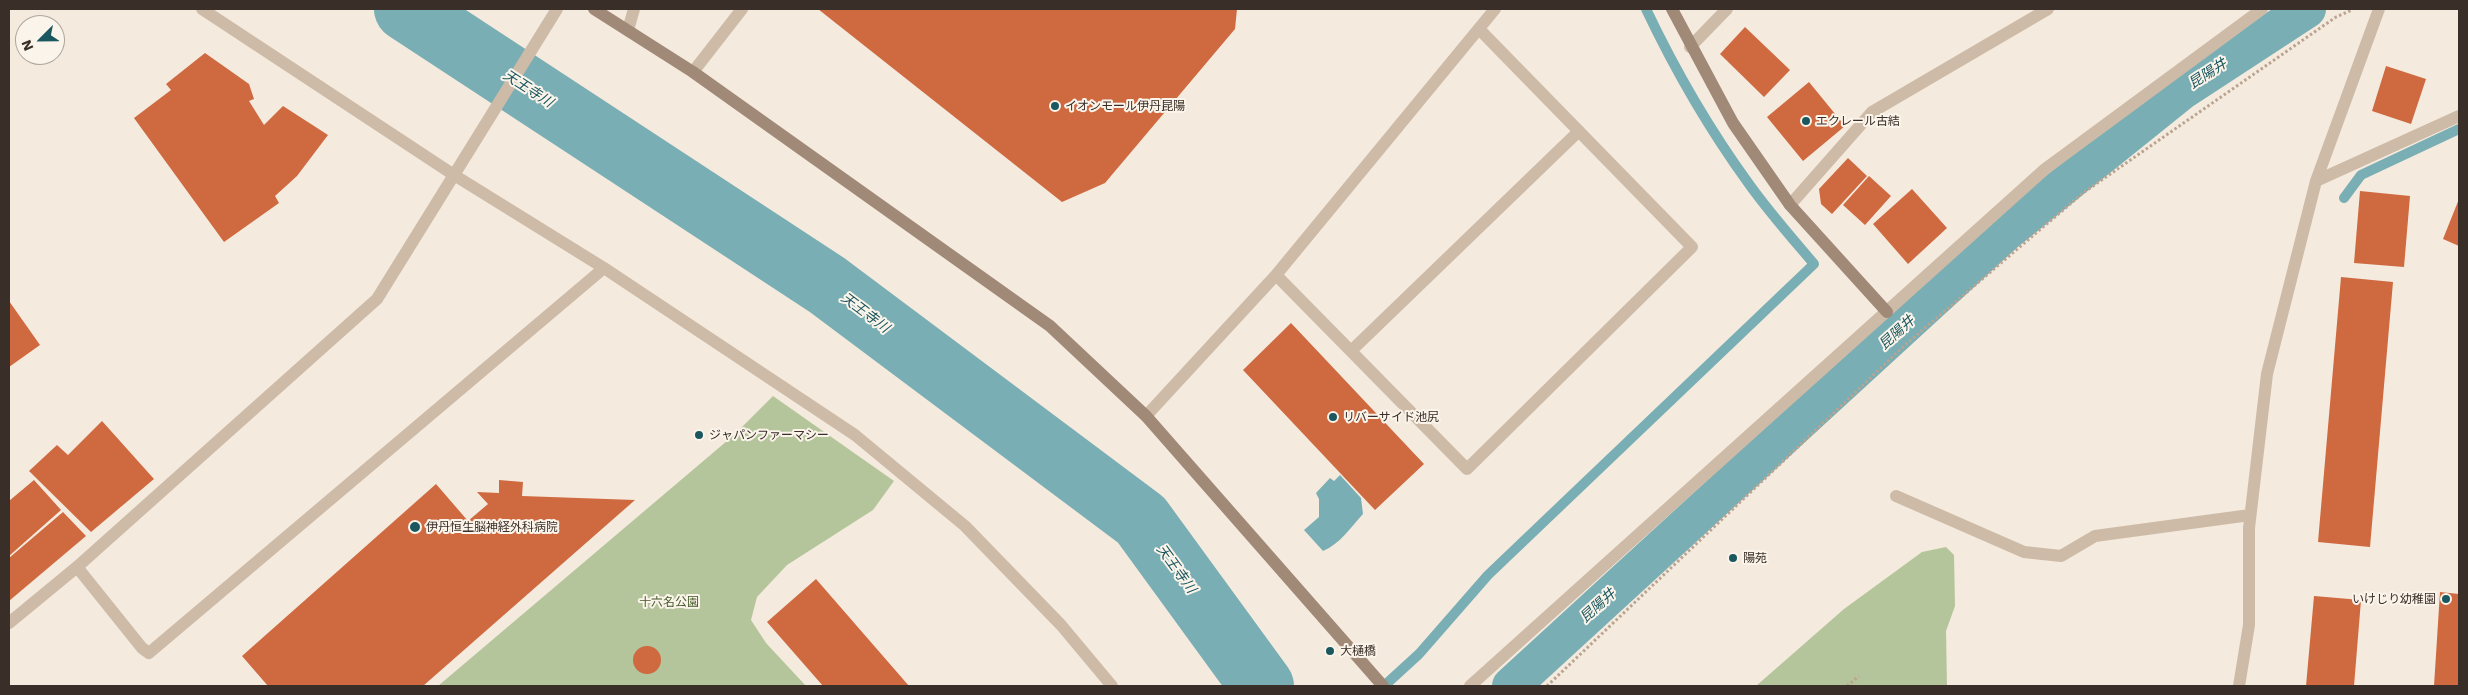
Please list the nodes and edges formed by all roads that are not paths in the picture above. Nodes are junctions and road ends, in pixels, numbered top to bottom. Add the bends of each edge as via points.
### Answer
1 (202, 9) edge
2 (594, 9) edge
3 (634, 9) edge
4 (742, 9) edge
5 (1495, 9) edge
6 (1672, 9) edge
7 (1727, 9) edge
8 (2048, 9) edge
9 (2243, 9) edge
10 (2262, 9) edge
11 (2379, 9) edge
12 (555, 12) edge
13 (2241, 24) junction
14 (628, 30) junction
15 (1480, 30) junction
16 (1690, 47) junction
17 (693, 72) junction
18 (2459, 116) edge
19 (1579, 131) junction
20 (454, 175) junction
21 (2316, 181) junction
22 (1790, 205) junction
23 (604, 268) junction
24 (1276, 275) junction
25 (1887, 312) junction
26 (1351, 350) junction
27 (1146, 416) junction
28 (1896, 496) dead end
29 (2250, 514) junction
30 (77, 567) junction
31 (9, 623) edge
32 (1112, 686) edge
33 (1383, 686) edge
34 (1470, 686) edge
35 (2239, 686) edge

1 - 20 street
2 - 14 street
3 - 14 street
4 - 17 street
5 - 15 street
6 - 16 street
7 - 16 street
8 - 22 street via 1872,112
9 - 13 street
10 - 13 street
11 - 21 street
12 - 20 street
13 - 25 street via 2045,170
14 - 17 street
15 - 19 street
15 - 24 street
16 - 22 street via 1732,123
17 - 27 street via 1050,326
18 - 21 street
19 - 26 street
19 - 26 street via 1692,247 1467,469
20 - 23 street
20 - 30 street via 377,299
21 - 29 street via 2267,374
22 - 25 street
23 - 30 street via 149,653
23 - 32 street via 862,441 965,526 1061,625
24 - 26 street
24 - 27 street
25 - 34 street
27 - 33 street
28 - 29 street via 2024,552 2061,556 2095,536
29 - 35 street via 2249,626
30 - 31 street

